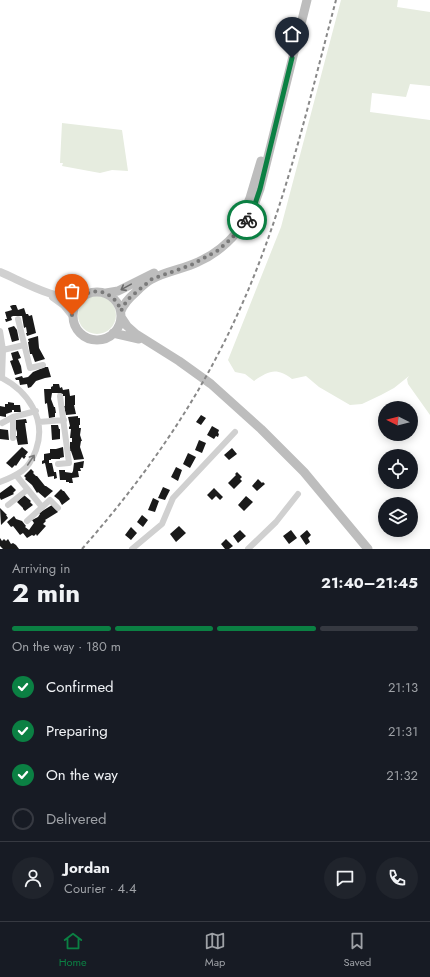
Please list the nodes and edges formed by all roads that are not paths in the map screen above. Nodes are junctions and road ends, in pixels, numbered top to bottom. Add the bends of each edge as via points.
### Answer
1 (307, 0) edge
2 (289, 72) junction
3 (0, 272) edge
4 (44, 291) junction
5 (106, 293) junction
6 (81, 297) junction
7 (121, 314) junction
8 (72, 315) junction
9 (18, 319) dead end
10 (0, 331) edge
11 (113, 334) junction
12 (146, 341) junction
13 (24, 344) junction
14 (3, 350) junction
15 (43, 365) dead end
16 (1, 378) edge
17 (60, 396) dead end
18 (36, 412) junction
19 (13, 417) junction
20 (64, 420) junction
21 (39, 422) junction
22 (2, 423) dead end
23 (234, 432) dead end
24 (13, 438) dead end
25 (58, 464) dead end
26 (16, 475) junction
27 (0, 482) edge
28 (27, 490) junction
29 (298, 494) dead end
30 (8, 505) dead end
31 (42, 507) junction
32 (58, 508) dead end
33 (27, 521) dead end
34 (132, 549) edge
35 (248, 549) edge
36 (368, 549) edge

1 - 2 main road
2 -> 5 main road via 250,198 235,227 203,254 152,273 118,291
2 - 7 main road via 260,189 245,222 232,238 210,255 147,282 127,300
3 - 4 street
4 - 6 street via 68,298
4 - 8 street via 64,305
5 - 6 main road via 94,291
5 - 7 main road via 116,301
6 - 8 main road
7 - 11 main road via 119,326
7 - 12 main road via 127,326
8 - 11 main road via 77,330 87,338 102,340
9 - 13 street
10 - 14 street
11 - 12 main road
12 - 36 main road via 200,376 228,399 295,463
13 - 14 street
13 - 15 street via 30,368
14 - 16 street
16 - 18 street via 19,391
17 - 20 street
18 - 19 street
18 - 21 street
19 - 22 street
19 - 24 street
20 - 21 street
20 - 25 street via 69,463
26 -> 21 street via 35,454 39,442
23 - 34 street via 173,498 162,524
26 - 27 street
26 - 28 street
28 - 30 street
28 - 31 street
29 - 35 street via 276,522
31 - 32 street via 50,500
31 - 33 street

